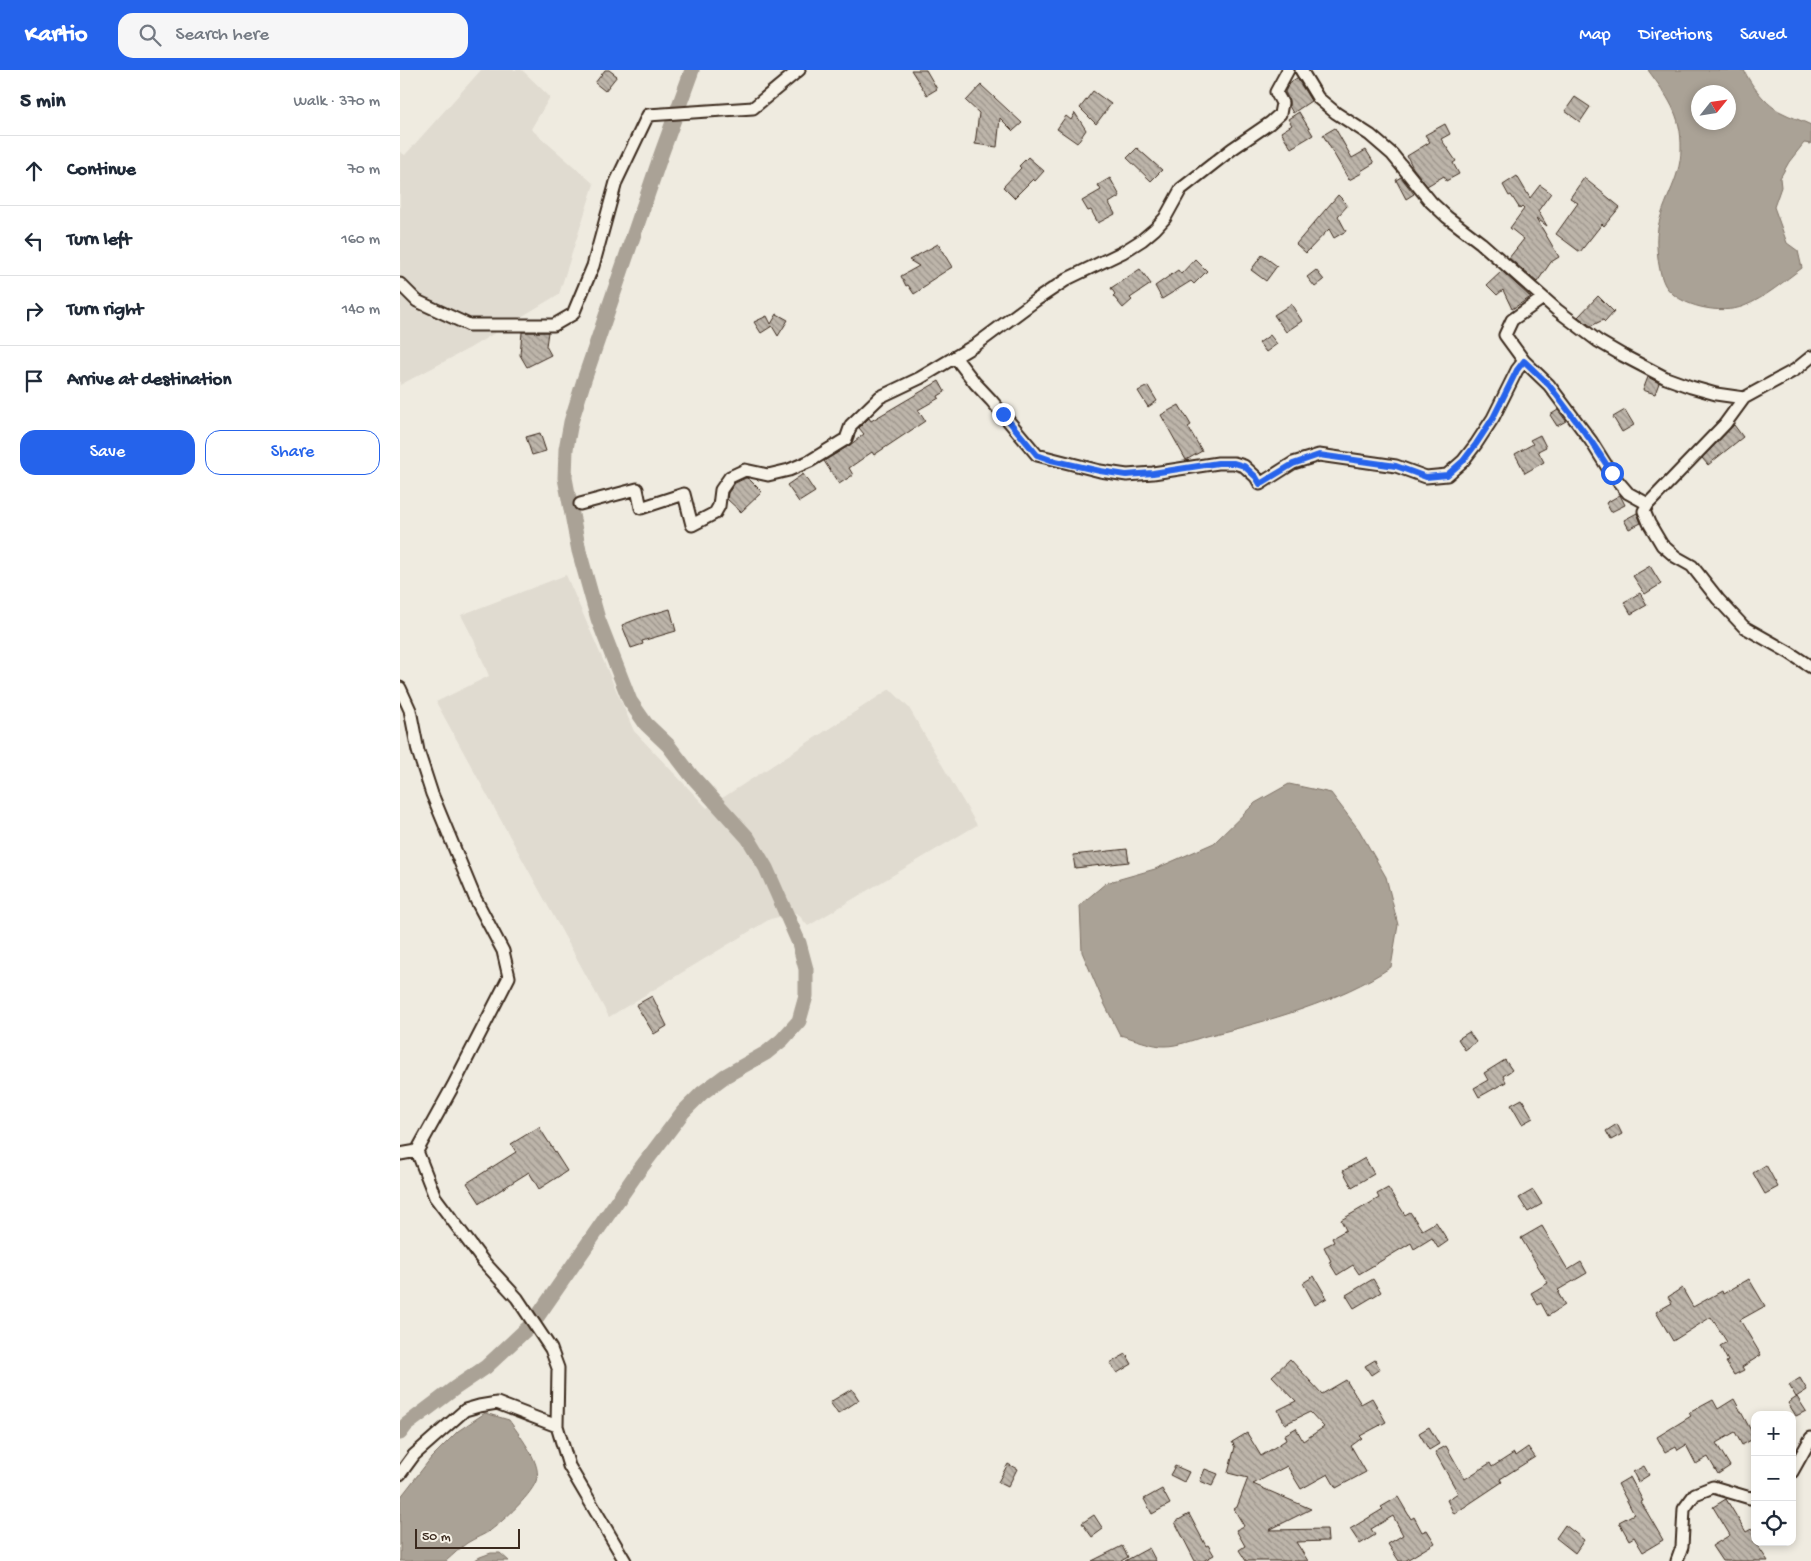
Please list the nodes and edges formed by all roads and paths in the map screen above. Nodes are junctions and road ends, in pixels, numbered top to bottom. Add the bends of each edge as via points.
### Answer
1 (800, 70) edge
2 (1288, 70) edge
3 (1301, 70) edge
4 (400, 284) edge
5 (1543, 298) junction
6 (955, 357) junction
7 (1811, 357) edge
8 (1524, 361) junction
9 (1744, 398) junction
10 (580, 504) dead end
11 (1648, 504) junction
12 (1811, 668) edge
13 (400, 688) edge
14 (417, 1151) junction
15 (400, 1154) edge
16 (557, 1426) junction
17 (1811, 1438) edge
18 (1796, 1465) edge
19 (400, 1474) edge
20 (1751, 1498) edge
21 (625, 1561) edge
22 (1678, 1561) edge

1 - 4 street via 753,108 648,115 616,182 593,266 573,314 554,325 468,325 416,301
2 - 6 street via 1276,92 1282,103 1280,114 1182,189 1156,229 1123,252 1069,278
3 - 5 street via 1318,98 1392,154 1431,202
5 - 8 street via 1512,320 1505,335
5 - 9 street via 1598,341 1666,378 1716,394
6 - 8 street via 1037,455 1126,475 1234,463 1244,466 1260,484 1293,464 1319,455 1396,466 1426,477 1447,475 1476,444
6 - 10 street via 880,397 851,425 846,439 810,461 768,475 745,470 730,477 721,490 715,513 692,525 684,494 641,508 637,489
7 - 9 street via 1795,370
8 - 11 street via 1549,385 1628,493
9 - 11 street via 1725,424
11 - 12 street via 1644,511 1648,523 1662,545 1676,558 1692,566 1744,627
13 - 14 street via 410,710 418,751 432,794 475,898 503,951 509,977
14 - 15 street
14 - 16 street via 434,1198 483,1261 517,1298 551,1350 558,1368
16 - 19 street via 497,1403 465,1410 420,1449
16 - 21 street via 569,1466
17 - 18 street
20 - 22 street via 1713,1487 1695,1494 1684,1509

